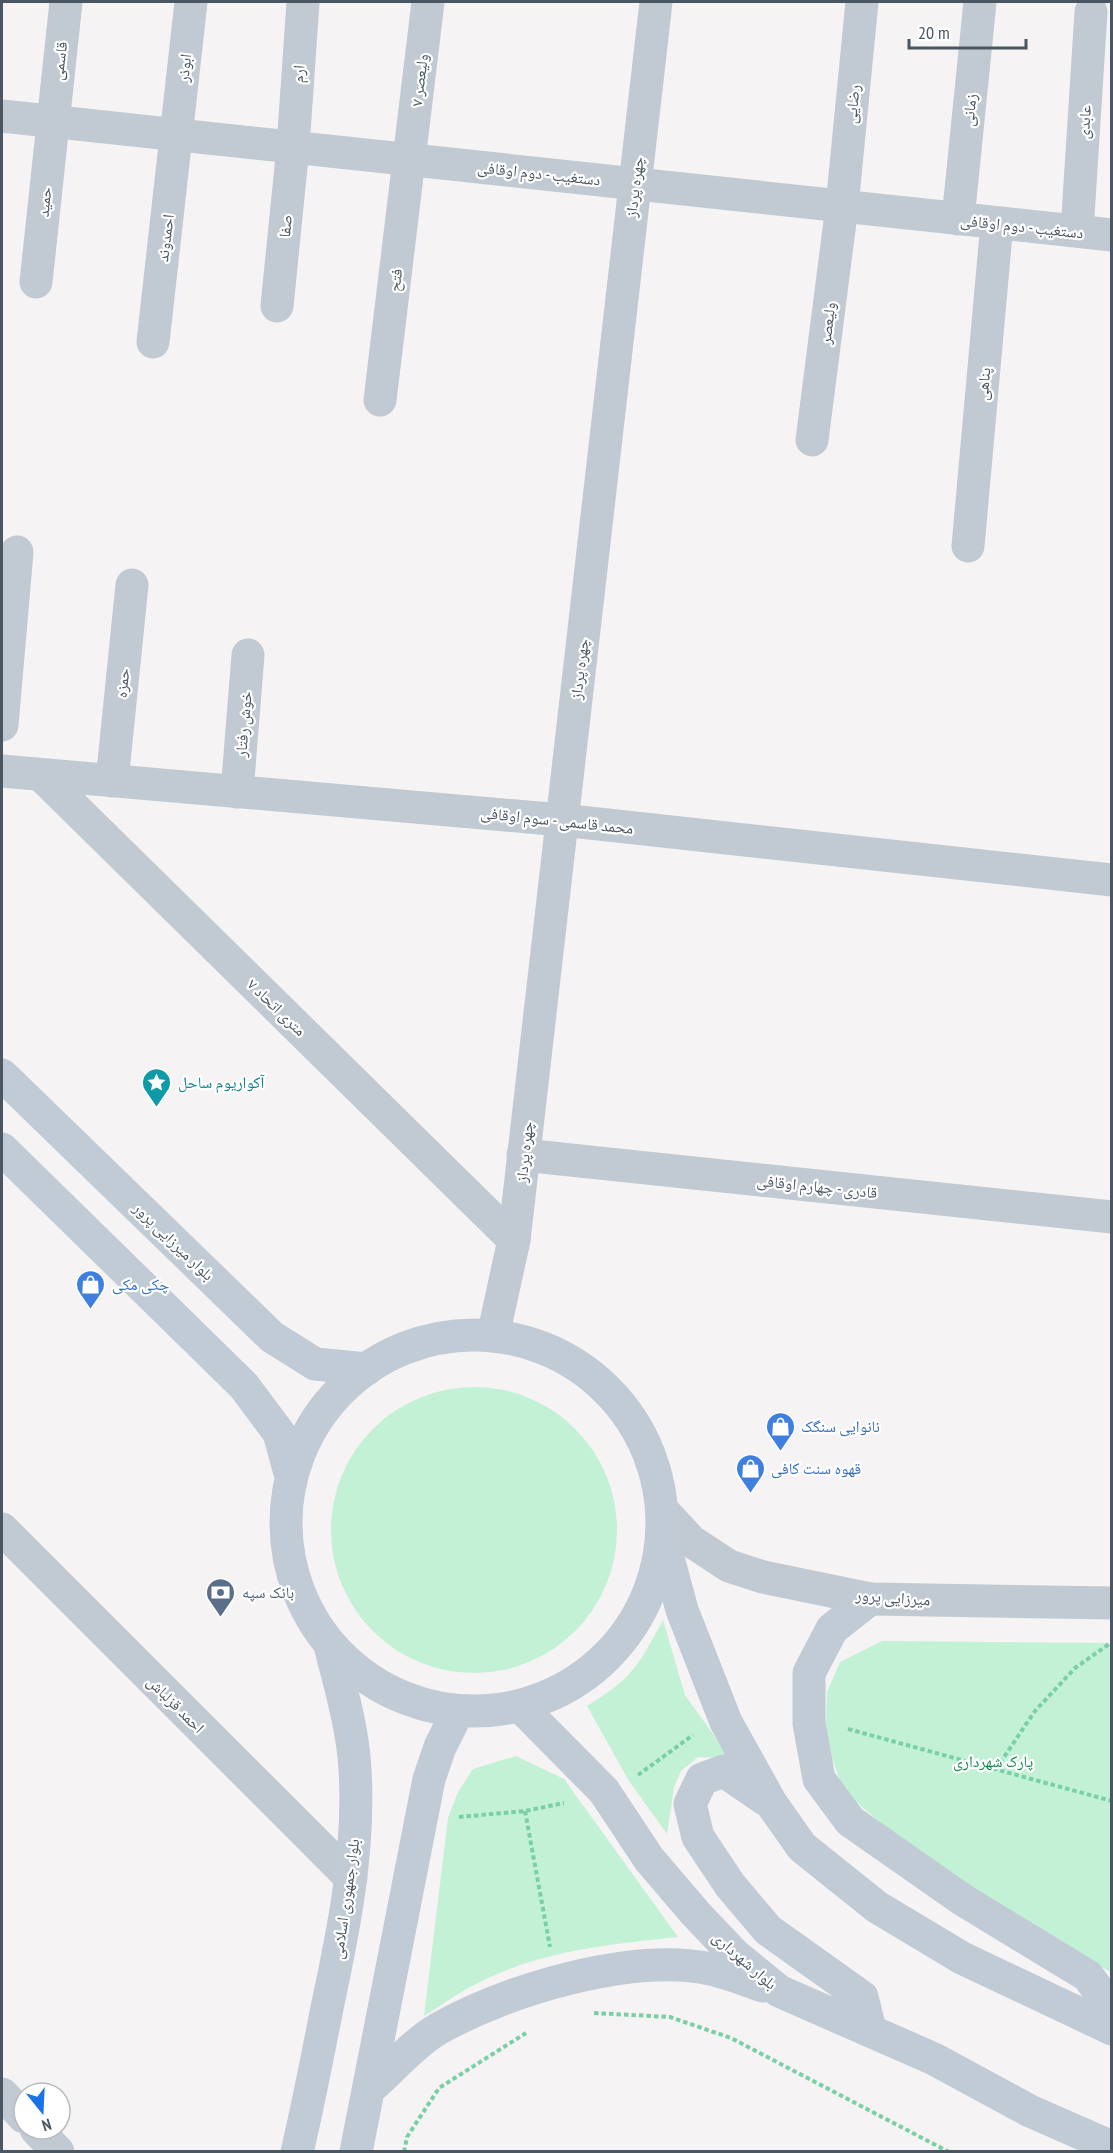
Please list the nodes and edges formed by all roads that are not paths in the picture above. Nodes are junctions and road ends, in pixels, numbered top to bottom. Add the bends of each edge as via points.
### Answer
1 (66, 2) edge
2 (192, 2) edge
3 (303, 2) edge
4 (428, 2) edge
5 (656, 2) edge
6 (862, 2) edge
7 (980, 2) edge
8 (1091, 12) dead end
9 (2, 116) edge
10 (52, 121) junction
11 (177, 135) junction
12 (292, 147) junction
13 (410, 159) junction
14 (635, 184) junction
15 (842, 206) junction
16 (958, 219) junction
17 (997, 223) junction
18 (1077, 231) junction
19 (1112, 235) edge
20 (36, 282) dead end
21 (277, 306) dead end
22 (153, 342) dead end
23 (380, 400) dead end
24 (812, 440) dead end
25 (968, 546) dead end
26 (16, 552) dead end
27 (132, 585) dead end
28 (248, 656) dead end
29 (2, 725) edge
30 (2, 771) edge
31 (41, 775) junction
32 (112, 781) junction
33 (237, 792) junction
34 (562, 820) junction
35 (1112, 880) edge
36 (2, 1075) edge
37 (2, 1149) edge
38 (523, 1155) junction
39 (1112, 1217) edge
40 (514, 1240) junction
41 (493, 1336) junction
42 (367, 1369) junction
43 (291, 1477) junction
44 (663, 1524) junction
45 (2, 1529) edge
46 (870, 1599) junction
47 (1112, 1603) edge
48 (330, 1645) junction
49 (520, 1706) junction
50 (458, 1711) junction
51 (771, 1803) junction
52 (351, 1878) junction
53 (779, 1991) junction
54 (1112, 2010) edge
55 (870, 2029) junction
56 (1112, 2029) edge
57 (369, 2089) junction
58 (1112, 2147) edge
59 (297, 2151) edge
60 (356, 2151) edge

1 - 10 street, قاسمی
2 - 11 street, ابوذر
3 - 12 street, ارم
4 - 13 street, ولیعصر ۷
5 - 14 street, چهره پرداز
6 - 15 street, رضایی
7 - 16 street, زمانی
8 - 18 street, عابدی
9 - 10 street, دستغیب - دوم اوقافی
10 - 11 street, دستغیب - دوم اوقافی
10 - 20 street, حمید
11 - 12 street, دستغیب - دوم اوقافی
11 - 22 street, احمدوند
12 - 13 street, دستغیب - دوم اوقافی
12 - 21 street, صفا
13 - 14 street, دستغیب - دوم اوقافی
13 - 23 street, فتح
14 - 15 street, دستغیب - دوم اوقافی
14 - 34 street, چهره پرداز
15 - 16 street, دستغیب - دوم اوقافی
15 - 24 street, ولیعصر
16 - 17 street, دستغیب - دوم اوقافی
17 - 18 street, دستغیب - دوم اوقافی
17 - 25 street, پناهی
18 - 19 street, دستغیب - دوم اوقافی
26 - 29 street
27 - 32 street, حمزه
28 - 33 street, خوش رفتار
30 - 31 street, محمد قاسمی - سوم اوقافی
31 - 32 street, محمد قاسمی - سوم اوقافی
31 - 40 street, ۷ متری اتحاد
32 - 33 street, محمد قاسمی - سوم اوقافی
33 - 34 street, محمد قاسمی - سوم اوقافی
34 - 35 street, محمد قاسمی - سوم اوقافی
34 - 38 street, چهره پرداز
36 - 42 main road, بلوار میرزایی پرور via 272,1337 315,1364
37 - 43 main road via 244,1386 279,1432
38 - 39 street, قادری - چهارم اوقافی
38 - 40 street, چهره پرداز
40 - 41 street, چهره پرداز
41 - 42 main road via 427,1342 406,1348
41 - 44 main road via 545,1348 590,1375 627,1412 652,1459
42 - 43 main road via 332,1399 307,1436
43 - 48 main road via 286,1533 293,1576 306,1610
44 - 46 street, میرزایی پرور via 729,1566
44 - 49 main road via 649,1595 618,1645 573,1683
44 - 51 main road via 682,1610 726,1722
45 - 52 street, احمد قزلباش
46 - 47 street, میرزایی پرور
46 - 54 main road via 832,1629 809,1673 809,1723 819,1779 850,1821 963,1900 1088,1976
48 - 50 main road via 366,1678 401,1696
48 - 52 main road, بلوار جمهوری اسلامی via 346,1708 355,1767
49 - 50 main road
49 - 53 main road, بلوار شهرداری via 603,1791 649,1858 696,1914 735,1955
50 - 57 main road via 429,1779
51 - 55 main road via 723,1771 702,1779 690,1804 698,1837 730,1885 768,1930 862,1997
51 - 56 main road via 802,1847 877,1907 962,1958
52 - 59 main road, بلوار جمهوری اسلامی
53 - 55 main road, بلوار شهرداری
53 - 57 main road via 710,1969 664,1965 620,1968 556,1982 436,2030
55 - 58 main road, بلوار شهرداری
57 - 60 main road

